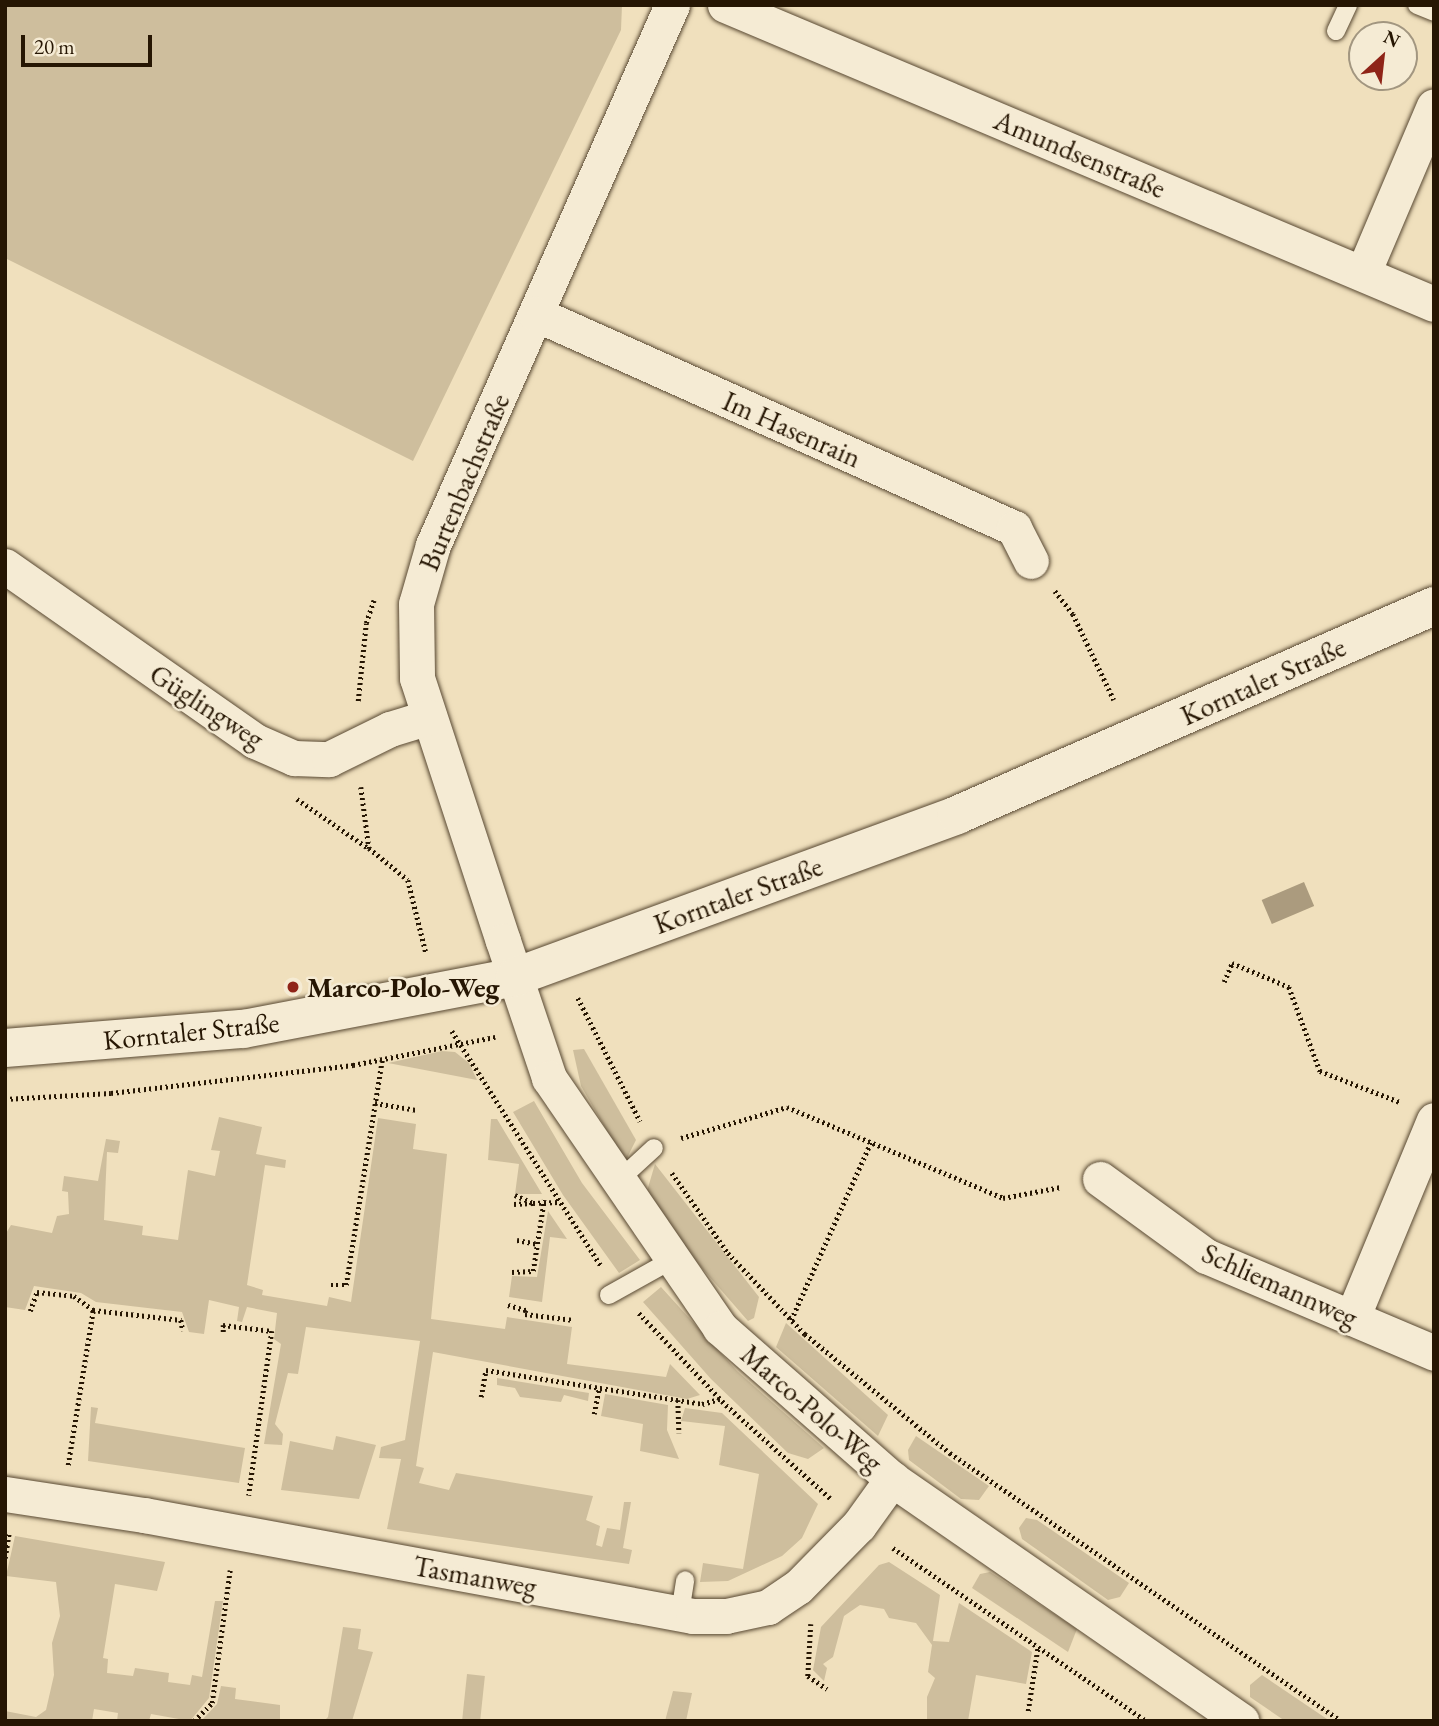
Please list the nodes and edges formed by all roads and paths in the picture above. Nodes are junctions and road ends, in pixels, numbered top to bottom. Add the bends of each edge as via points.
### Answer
1 (672, 5) edge
2 (725, 5) edge
3 (1348, 5) edge
4 (1417, 5) edge
5 (1434, 12) edge
6 (1336, 31) dead end
7 (1434, 106) edge
8 (1363, 273) junction
9 (1434, 304) edge
10 (536, 314) junction
11 (1031, 561) joint
12 (5, 566) edge
13 (1434, 606) edge
14 (429, 717) junction
15 (1132, 738) junction
16 (292, 796) dead end
17 (369, 848) dead end
18 (565, 958) junction
19 (515, 977) junction
20 (1224, 982) dead end
21 (534, 1030) junction
22 (5, 1048) edge
23 (382, 1059) junction
24 (5, 1099) edge
25 (374, 1102) junction
26 (417, 1110) dead end
27 (1421, 1112) edge
28 (871, 1142) junction
29 (654, 1148) junction
30 (1100, 1179) joint
31 (617, 1182) junction
32 (515, 1195) dead end
33 (544, 1200) junction
34 (559, 1202) dead end
35 (533, 1203) junction
36 (514, 1204) dead end
37 (517, 1240) dead end
38 (537, 1244) junction
39 (672, 1260) junction
40 (512, 1272) dead end
41 (331, 1285) dead end
42 (609, 1295) dead end
43 (508, 1305) dead end
44 (93, 1310) junction
45 (30, 1311) dead end
46 (136, 1315) junction
47 (154, 1317) junction
48 (1352, 1318) junction
49 (574, 1320) dead end
50 (791, 1320) junction
51 (135, 1323) dead end
52 (153, 1326) dead end
53 (183, 1331) dead end
54 (223, 1332) dead end
55 (1434, 1353) edge
56 (598, 1388) junction
57 (481, 1397) dead end
58 (720, 1399) dead end
59 (678, 1400) junction
60 (594, 1414) dead end
61 (679, 1433) dead end
62 (67, 1469) dead end
63 (251, 1478) dead end
64 (892, 1479) junction
65 (5, 1494) edge
66 (10, 1530) dead end
67 (5, 1558) edge
68 (230, 1566) dead end
69 (809, 1620) dead end
70 (1038, 1646) dead end
71 (827, 1689) dead end
72 (1027, 1711) dead end
73 (156, 1721) edge
74 (165, 1721) edge
75 (194, 1721) edge
76 (1241, 1721) edge
77 (1341, 1721) edge

1 - 10 street, Burtenbachstraße
2 - 8 street, Amundsenstraße
3 - 6 lane
4 - 5 lane
7 - 8 street
8 - 9 street, Amundsenstraße
10 - 11 street, Im Hasenrain via 1014,528
10 - 14 street, Burtenbachstraße via 433,545 416,604 417,678
11 - 15 path via 1073,614
12 - 14 street, Güglingweg via 255,741 294,758 329,760 390,729
13 - 15 street, Korntaler Straße
14 - 19 street, Burtenbachstraße
15 - 18 street, Korntaler Straße via 957,815
16 - 17 path
18 - 19 street, Korntaler Straße
18 - 29 path via 584,1017
19 - 21 street, Marco-Polo-Weg
19 - 22 street, Korntaler Straße via 243,1029
20 - 27 path via 1232,963 1289,987 1320,1071
21 - 23 path
21 - 31 street, Marco-Polo-Weg via 549,1078
23 - 24 path via 124,1091
23 - 25 path
25 - 26 path
25 - 41 path via 346,1285
27 - 48 street
28 - 29 path via 787,1107
28 - 30 path via 1003,1198
28 - 50 path
29 - 31 lane
29 - 50 path via 728,1253
30 - 48 street, Schliemannweg via 1206,1256
31 - 39 street, Marco-Polo-Weg
32 - 35 path
33 - 34 path
33 - 35 path
33 - 38 path
35 - 36 path
37 - 38 path
38 - 40 path via 533,1270
39 - 42 lane
39 - 64 street, Marco-Polo-Weg via 720,1328
43 - 49 path via 526,1310 525,1314
44 - 45 path via 74,1296 37,1292
44 - 46 path
44 - 62 path
46 - 47 path
46 - 51 path
47 - 52 path
47 - 53 path via 181,1320
48 - 55 street, Schliemannweg
50 - 77 path via 950,1453
54 - 63 path via 223,1325 244,1332 272,1331
56 - 57 path via 486,1370
56 - 59 path
56 - 60 path
58 - 59 path via 702,1404
59 - 61 path
64 - 65 street, Tasmanweg via 829,1557 797,1587 768,1607 726,1616 682,1597
64 - 76 street, Marco-Polo-Weg
66 - 67 path
68 - 75 path via 212,1703
69 - 71 path via 813,1630 808,1676
70 - 72 path
73 - 74 path

